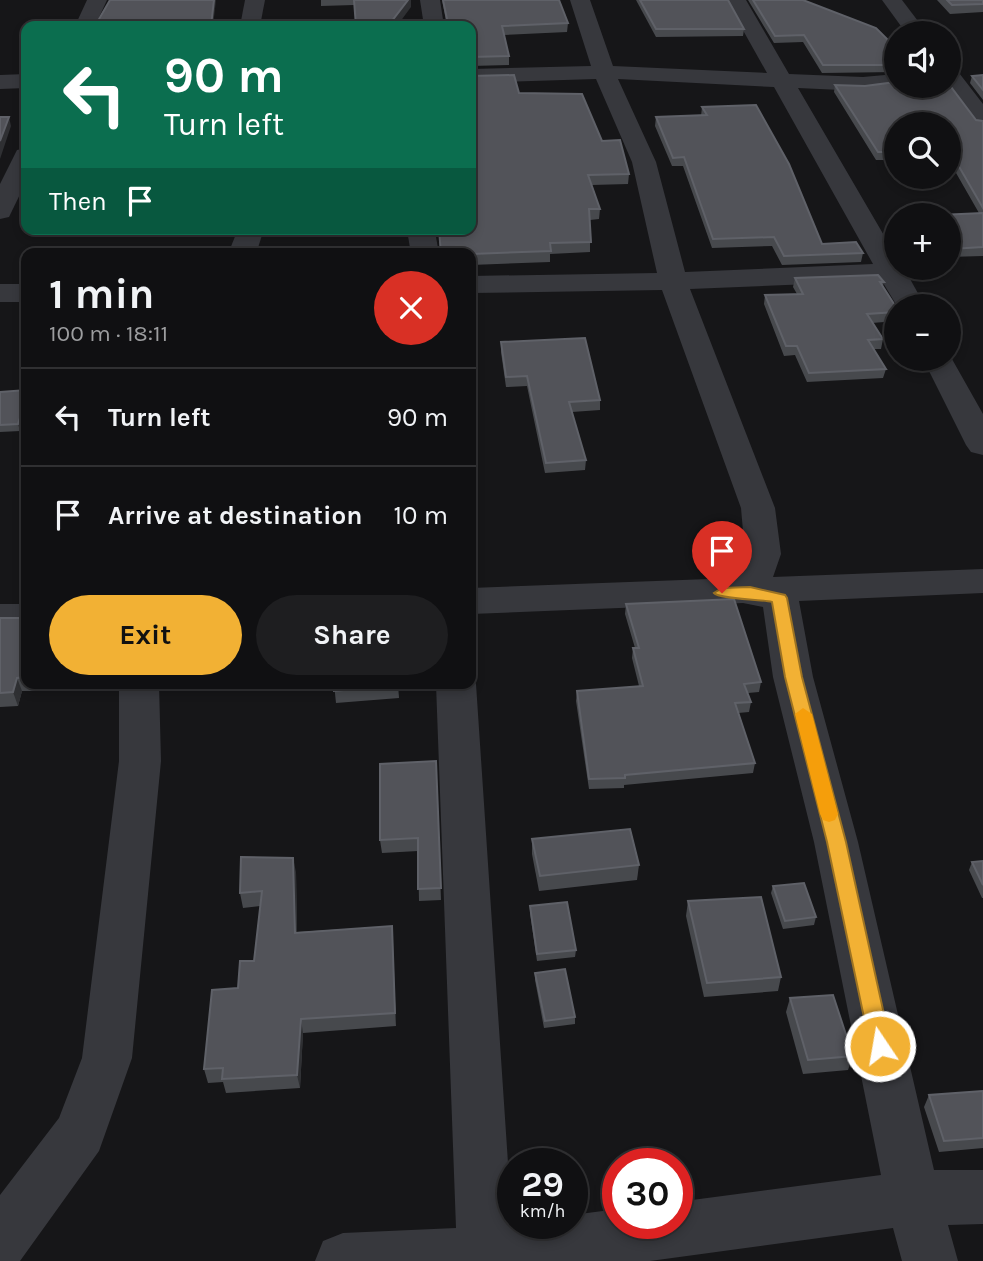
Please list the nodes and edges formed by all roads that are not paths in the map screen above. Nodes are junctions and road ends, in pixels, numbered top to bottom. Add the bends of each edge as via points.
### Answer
1 (97, 0) edge
2 (255, 0) edge
3 (430, 0) edge
4 (580, 0) edge
5 (736, 0) edge
6 (892, 0) edge
7 (87, 21) edge
8 (251, 21) edge
9 (432, 21) edge
10 (909, 21) edge
11 (604, 72) junction
12 (476, 76) edge
13 (779, 79) junction
14 (0, 82) edge
15 (21, 82) edge
16 (884, 82) edge
17 (961, 85) edge
18 (983, 120) edge
19 (21, 166) edge
20 (0, 211) edge
21 (884, 257) edge
22 (884, 272) edge
23 (673, 281) junction
24 (476, 285) edge
25 (21, 292) edge
26 (0, 293) edge
27 (944, 371) edge
28 (983, 445) edge
29 (983, 581) edge
30 (750, 592) junction
31 (476, 601) edge
32 (0, 617) edge
33 (21, 617) edge
34 (139, 689) edge
35 (456, 689) edge
36 (983, 1197) edge
37 (913, 1198) junction
38 (0, 1241) edge
39 (486, 1258) edge
40 (344, 1261) edge
41 (930, 1261) edge

1 - 7 street
2 - 8 street
3 - 9 street
4 - 11 street
5 - 13 street
6 - 10 street
11 - 12 street
11 - 13 street
11 - 23 street via 644,162
13 - 16 street
13 - 21 street
14 - 15 street
17 - 18 street
19 - 20 street
22 - 23 street
23 - 24 street
23 - 30 street via 758,508 763,554
25 - 26 street
27 - 28 street
29 - 30 street
30 - 31 street
30 - 37 street via 780,598 793,677 836,842
32 - 33 street
34 - 38 street via 140,761 107,1058 80,1133
35 - 39 street
36 - 37 street
37 - 39 street
37 - 41 street
39 - 40 street

